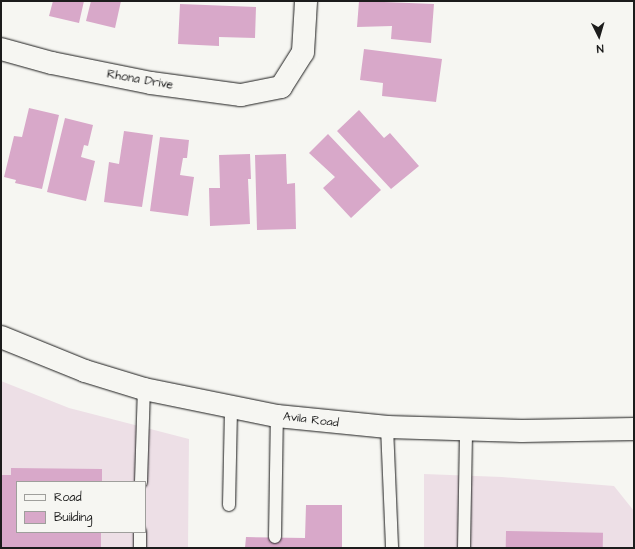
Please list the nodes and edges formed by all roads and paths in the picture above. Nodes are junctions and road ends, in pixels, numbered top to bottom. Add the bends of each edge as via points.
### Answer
1 (306, 1) edge
2 (1, 49) edge
3 (1, 337) edge
4 (144, 389) junction
5 (231, 409) junction
6 (277, 416) junction
7 (387, 427) junction
8 (634, 429) edge
9 (466, 430) junction
10 (141, 481) edge
11 (230, 505) dead end
12 (140, 533) edge
13 (275, 537) dead end
14 (140, 548) edge
15 (392, 548) edge
16 (464, 548) edge

1 - 2 main road, Rhona Drive via 304,52 281,87 241,95 151,83 52,63
3 - 4 main road, Avila Road via 85,371
4 - 5 main road, Avila Road
4 - 10 lane
5 - 6 main road, Avila Road
5 - 11 lane
6 - 7 main road, Avila Road
6 - 13 lane
7 - 9 main road, Avila Road
7 - 15 lane
8 - 9 main road, Avila Road
9 - 16 lane
12 - 14 lane

